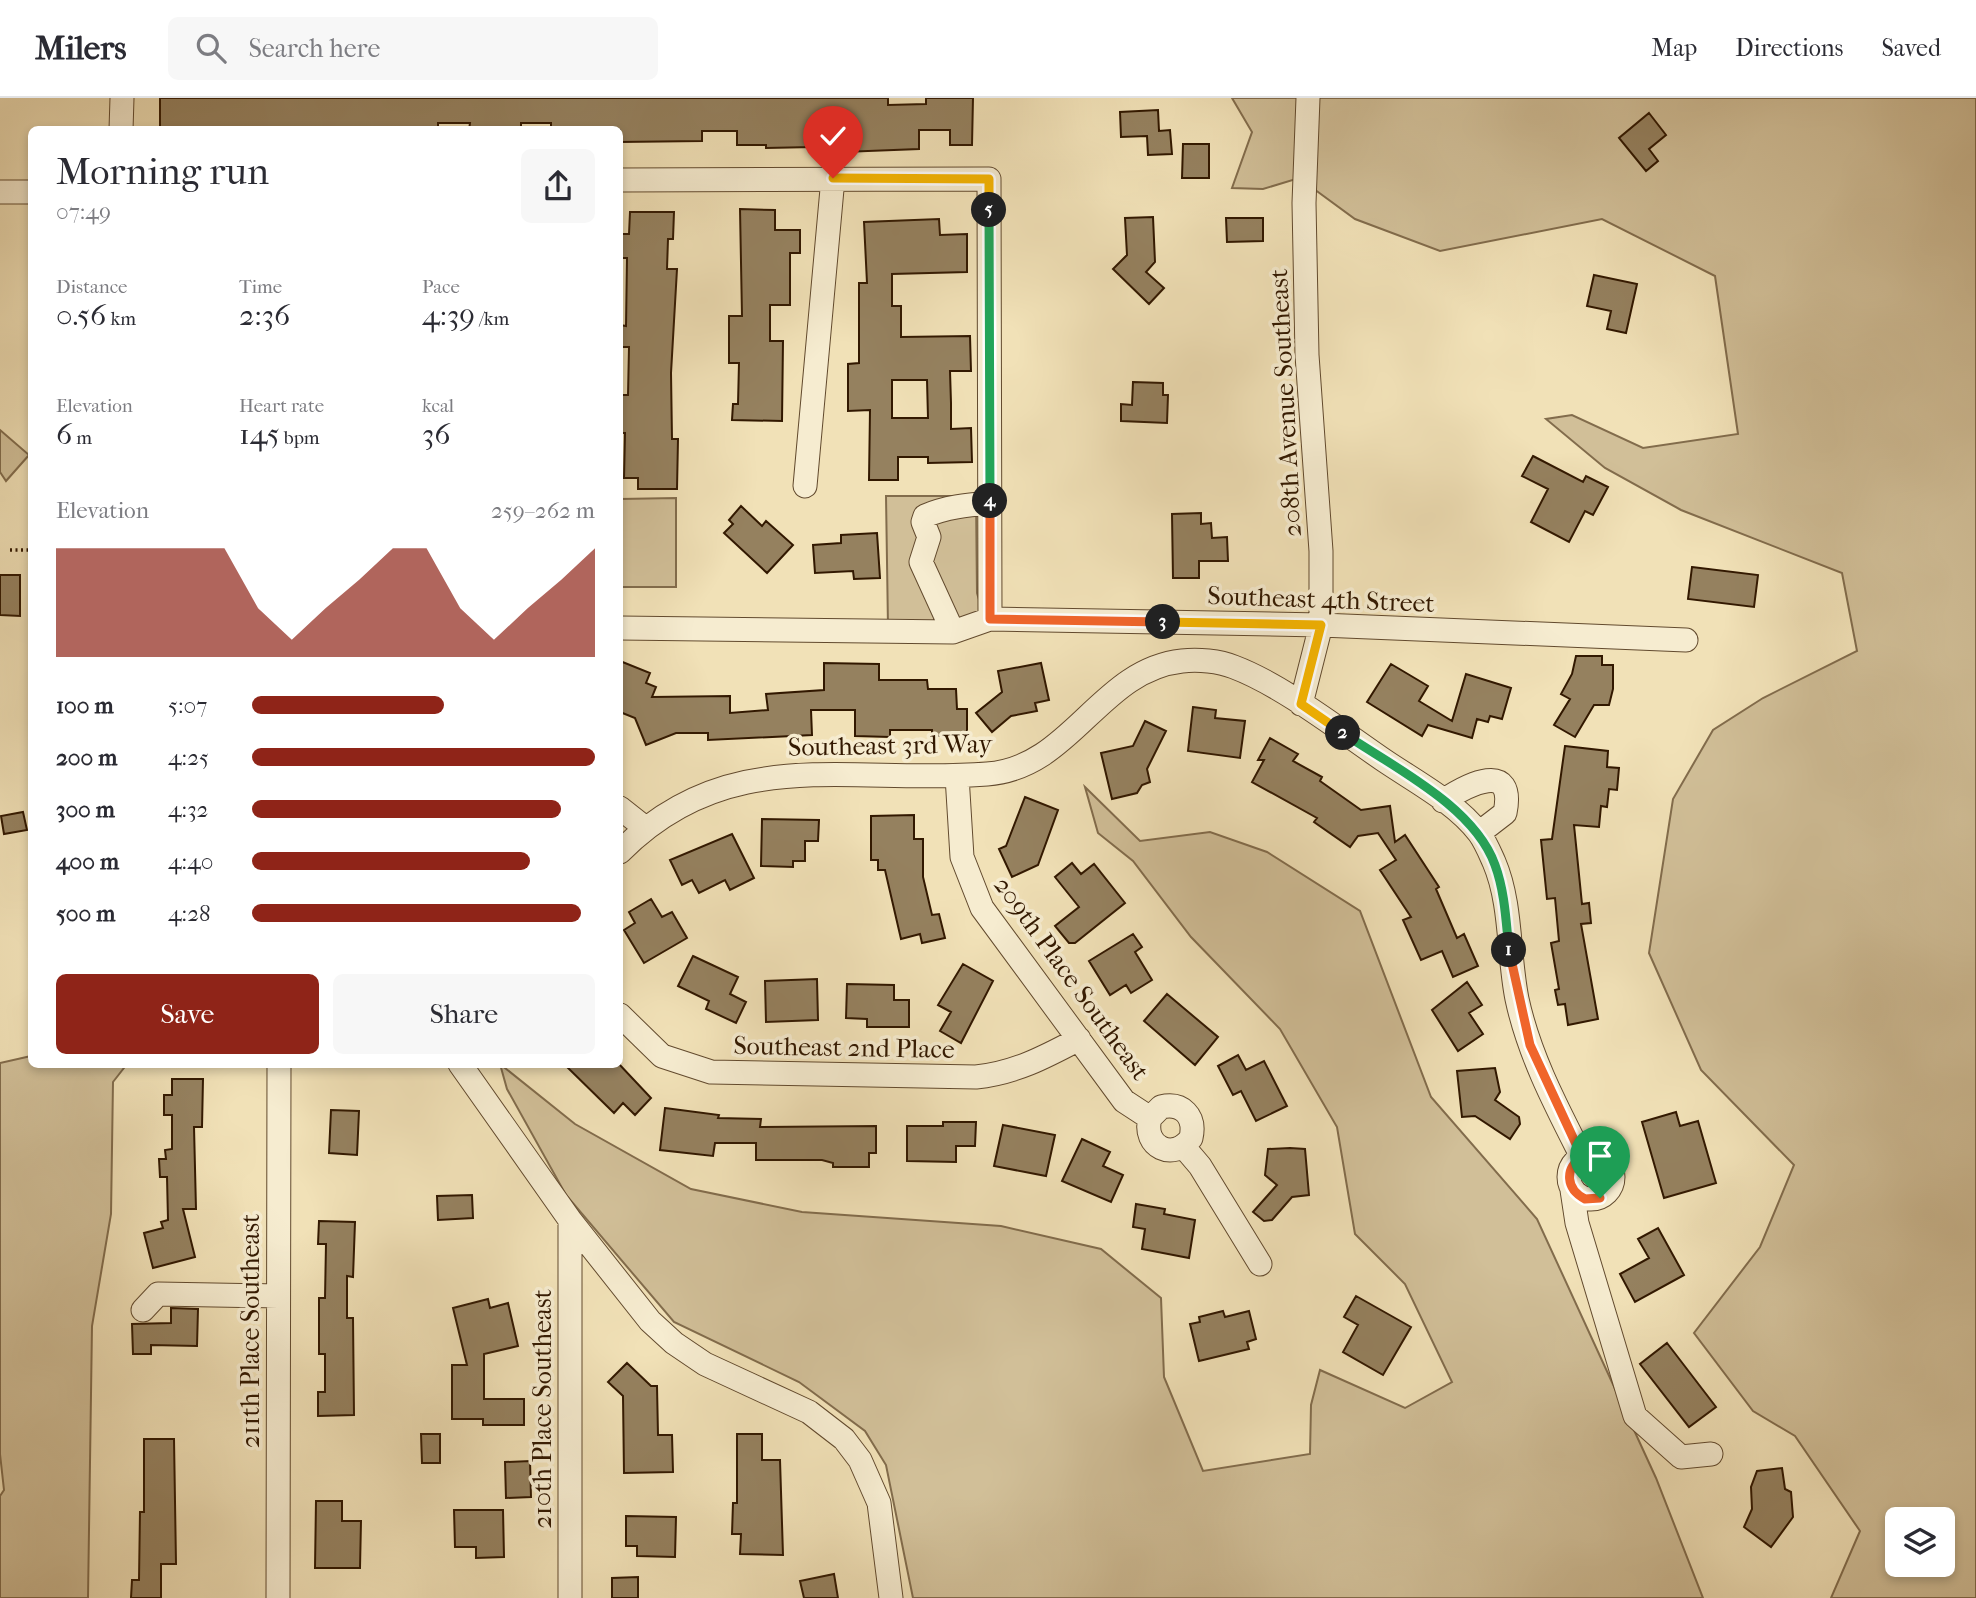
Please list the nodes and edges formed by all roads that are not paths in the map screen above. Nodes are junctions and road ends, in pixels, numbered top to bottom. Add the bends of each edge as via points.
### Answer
1 (122, 98) edge
2 (1308, 98) edge
3 (121, 126) edge
4 (833, 178) junction
5 (623, 180) edge
6 (0, 192) edge
7 (28, 192) edge
8 (805, 486) dead end
9 (990, 503) junction
10 (990, 619) junction
11 (1321, 625) junction
12 (623, 628) edge
13 (953, 632) junction
14 (1686, 640) dead end
15 (1301, 704) junction
16 (957, 776) junction
17 (1443, 801) junction
18 (623, 810) edge
19 (644, 827) junction
20 (1479, 833) junction
21 (623, 849) edge
22 (623, 1018) edge
23 (1079, 1039) junction
24 (279, 1068) edge
25 (463, 1068) edge
26 (1150, 1118) junction
27 (1183, 1146) junction
28 (1582, 1157) junction
29 (1572, 1190) junction
30 (570, 1220) junction
31 (1260, 1264) dead end
32 (278, 1296) junction
33 (143, 1310) dead end
34 (1711, 1454) dead end
35 (278, 1598) edge
36 (570, 1598) edge
37 (891, 1598) edge

1 - 3 street
2 - 11 street, 208th Avenue Southeast via 1304,203 1307,355 1321,551
4 - 5 street
4 - 8 street
4 - 9 street via 989,179
6 - 7 street
9 - 10 street
9 - 13 street via 957,505 925,516 923,522 929,537 921,562
10 - 11 street, Southeast 4th Street
10 - 13 street, Southeast 4th Street
11 - 14 street, Southeast 4th Street
11 - 15 street, 208th Avenue Southeast
12 - 13 street, Southeast 4th Street
15 - 16 street, Southeast 3rd Way via 1234,667 1203,660 1166,664 1109,694 1053,751 1038,760 992,774
15 - 17 street, Southeast 3rd Way
16 - 19 street, Southeast 3rd Way via 759,778 694,798
16 - 23 street, 209th Place Southeast via 958,835 969,882 982,908
17 - 20 street, Southeast 3rd Way
17 - 20 street via 1466,785 1496,780 1508,798 1505,813
18 - 19 street
19 - 21 street, Southeast 3rd Way
20 - 28 street, Southeast 3rd Way via 1495,865 1503,897 1512,970 1530,1045
22 - 23 street, Southeast 2nd Place via 663,1056 711,1072 990,1076 1024,1068
23 - 26 street, 209th Place Southeast via 1124,1101
24 - 32 street, 211th Place Southeast
25 - 30 street
26 - 27 street, 209th Place Southeast via 1148,1134 1157,1146 1172,1151
26 - 27 street, 209th Place Southeast via 1168,1105 1183,1109 1193,1130
27 - 31 street
28 - 29 street via 1569,1175
28 - 29 street via 1604,1159 1613,1172 1611,1187 1593,1200
29 - 34 street via 1577,1223 1635,1416 1681,1457
30 - 36 street, 210th Place Southeast
30 - 37 street via 626,1294 674,1343 705,1364 809,1412 844,1439 877,1494
32 - 33 street via 158,1294
32 - 35 street, 211th Place Southeast

